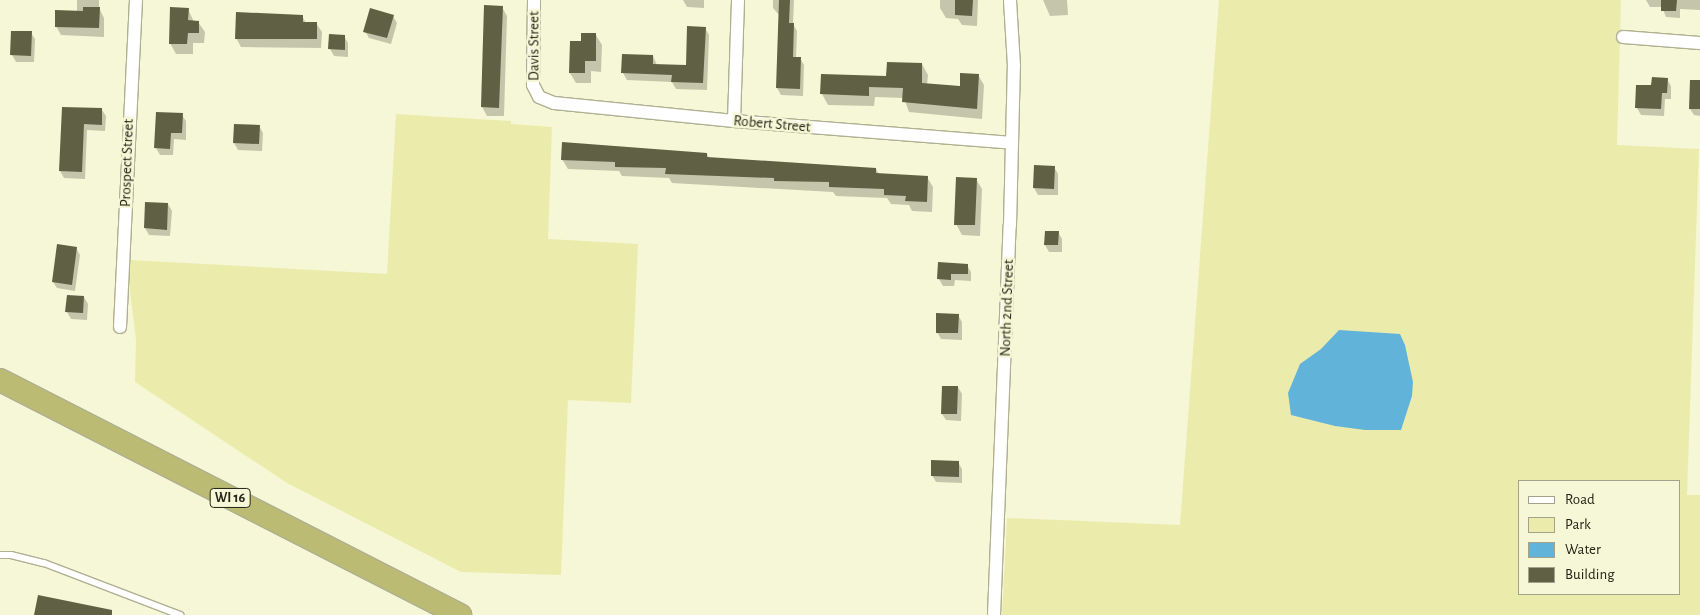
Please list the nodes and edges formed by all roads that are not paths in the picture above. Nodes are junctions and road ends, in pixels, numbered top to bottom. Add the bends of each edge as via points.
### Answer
1 (136, 0) edge
2 (534, 0) edge
3 (738, 0) edge
4 (1010, 0) edge
5 (1622, 38) dead end
6 (1700, 43) edge
7 (535, 92) joint
8 (734, 120) junction
9 (1012, 143) junction
10 (120, 327) dead end
11 (0, 380) edge
12 (0, 555) edge
13 (180, 615) edge
14 (460, 615) edge
15 (994, 615) edge

1 - 10 street, Prospect Street
2 - 7 street, Davis Street via 532,75
3 - 8 street
4 - 9 street, North 2nd Street via 1014,66
5 - 6 street
7 - 8 street, Robert Street via 539,97 567,105
8 - 9 street, Robert Street
9 - 15 street, North 2nd Street
11 - 14 highway, WI 16
12 - 13 lane via 44,563

